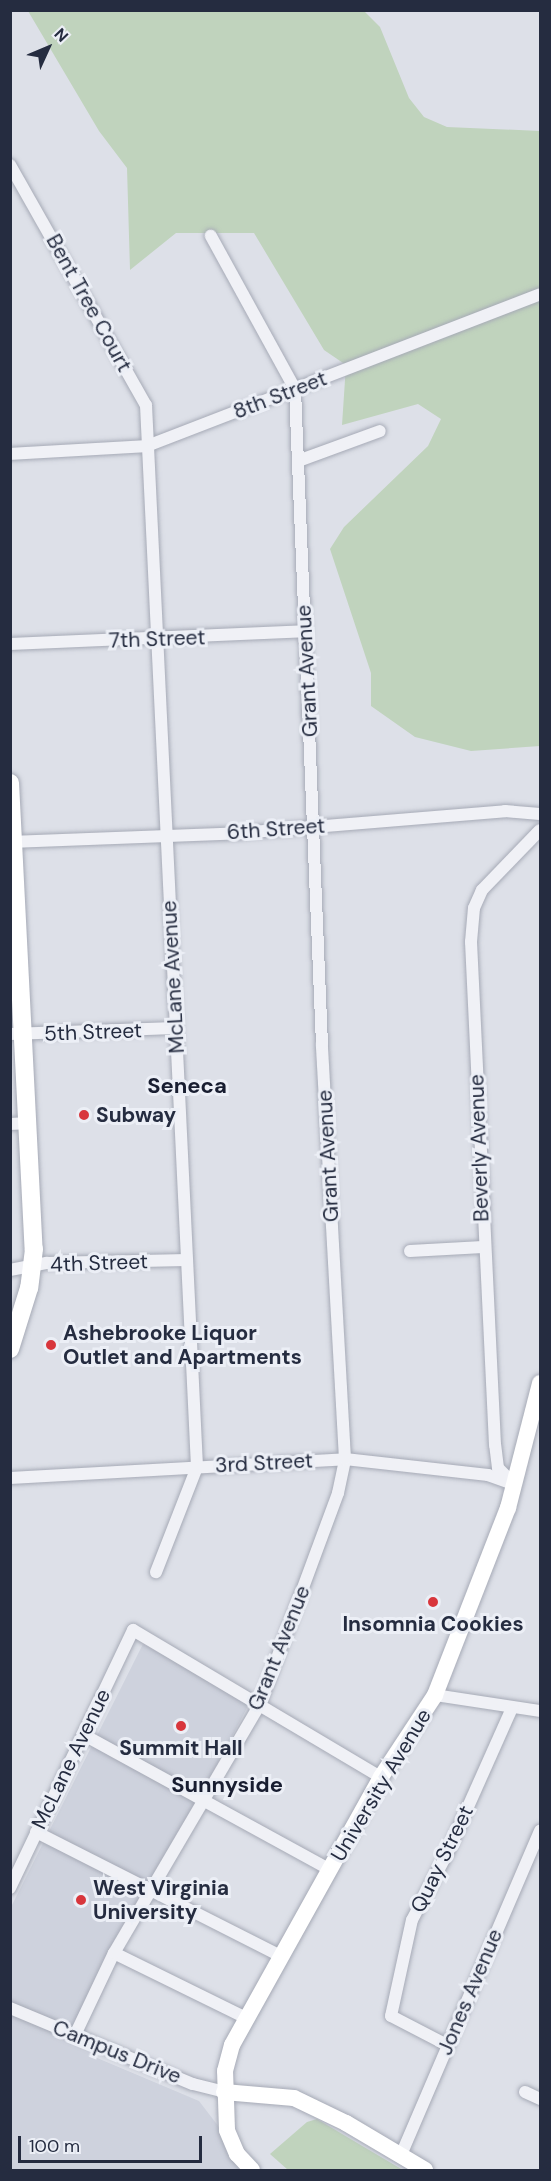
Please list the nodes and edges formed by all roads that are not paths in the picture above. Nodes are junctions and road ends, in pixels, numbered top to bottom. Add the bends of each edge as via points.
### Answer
1 (10, 165) edge
2 (211, 236) dead end
3 (540, 294) edge
4 (295, 389) junction
5 (380, 431) dead end
6 (147, 446) junction
7 (10, 454) edge
8 (298, 461) junction
9 (304, 631) junction
10 (156, 639) junction
11 (10, 644) edge
12 (10, 783) edge
13 (540, 814) edge
14 (315, 826) junction
15 (540, 830) edge
16 (166, 834) junction
17 (12, 842) edge
18 (175, 1028) junction
19 (18, 1034) edge
20 (29, 1123) junction
21 (10, 1124) edge
22 (483, 1247) junction
23 (410, 1251) dead end
24 (187, 1260) junction
25 (32, 1267) junction
26 (10, 1270) edge
27 (10, 1349) edge
28 (540, 1383) edge
29 (345, 1459) junction
30 (197, 1467) junction
31 (10, 1478) edge
32 (515, 1485) junction
33 (156, 1572) dead end
34 (435, 1695) junction
35 (260, 1704) junction
36 (512, 1708) junction
37 (540, 1712) edge
38 (84, 1735) junction
39 (381, 1777) junction
40 (204, 1800) junction
41 (540, 1830) edge
42 (36, 1832) junction
43 (329, 1869) junction
44 (10, 1888) edge
45 (153, 1891) junction
46 (114, 1953) junction
47 (280, 1956) junction
48 (10, 2008) edge
49 (246, 2018) junction
50 (75, 2035) junction
51 (447, 2045) junction
52 (224, 2092) junction
53 (525, 2092) dead end
54 (540, 2099) edge
55 (401, 2155) junction
56 (252, 2170) edge
57 (416, 2170) edge
58 (425, 2170) edge

1 - 6 street, Bent Tree Court via 146,405
2 - 4 street, Grant Avenue
3 - 4 street, 8th Street
4 - 6 street, 8th Street
4 - 8 street, Grant Avenue
5 - 8 street
6 - 7 street, 8th Street
6 - 10 street, McLane Avenue
8 - 9 street, Grant Avenue
9 - 10 street, 7th Street
9 - 14 street, Grant Avenue
10 - 11 street, 7th Street
10 - 16 street, McLane Avenue
12 - 17 main road
13 - 14 street, 6th Street via 505,811
14 - 16 street, 6th Street
14 - 29 street, Grant Avenue via 322,1044
15 - 22 street, Beverly Avenue via 482,890 474,908 471,942
16 - 17 street, 6th Street
16 - 18 street, McLane Avenue
17 - 19 main road
18 - 19 street, 5th Street
18 - 24 street, McLane Avenue
19 - 20 main road
20 - 21 street
20 - 25 main road
22 - 23 street
22 - 32 street, Beverly Avenue via 498,1468
24 - 25 street, 4th Street
24 - 30 street, McLane Avenue
25 - 26 street, 4th Street
25 - 27 main road
28 - 32 street, University Avenue
29 - 30 street, 3rd Street
29 - 32 street, 3rd Street via 488,1475
29 - 35 street, Grant Avenue via 338,1493
30 - 31 street, 3rd Street
30 - 33 street, McLane Avenue
32 - 34 street, University Avenue
34 - 36 street
34 - 39 street, University Avenue
35 - 38 street, McLane Avenue via 133,1630
35 - 39 street
35 - 40 street, Grant Avenue
36 - 37 street
36 - 51 street, Quay Street via 447,1854 412,1920 391,2016
38 - 40 street
38 - 42 street, McLane Avenue
39 - 43 street, University Avenue
40 - 43 street
40 - 45 street, Grant Avenue
41 - 51 street, Jones Avenue
42 - 44 street, McLane Avenue
42 - 45 street
43 - 47 street, University Avenue
45 - 46 street, Grant Avenue
45 - 47 street
46 - 49 street
46 - 50 street, Grant Avenue
47 - 49 street, University Avenue
48 - 50 street, Campus Drive
49 - 52 street, University Avenue via 232,2045
50 - 52 street, Campus Drive
51 - 55 street, Jones Avenue
52 - 55 street via 294,2098
52 - 56 street, University Avenue via 227,2130 237,2154
53 - 54 street
55 - 57 street
55 - 58 street

